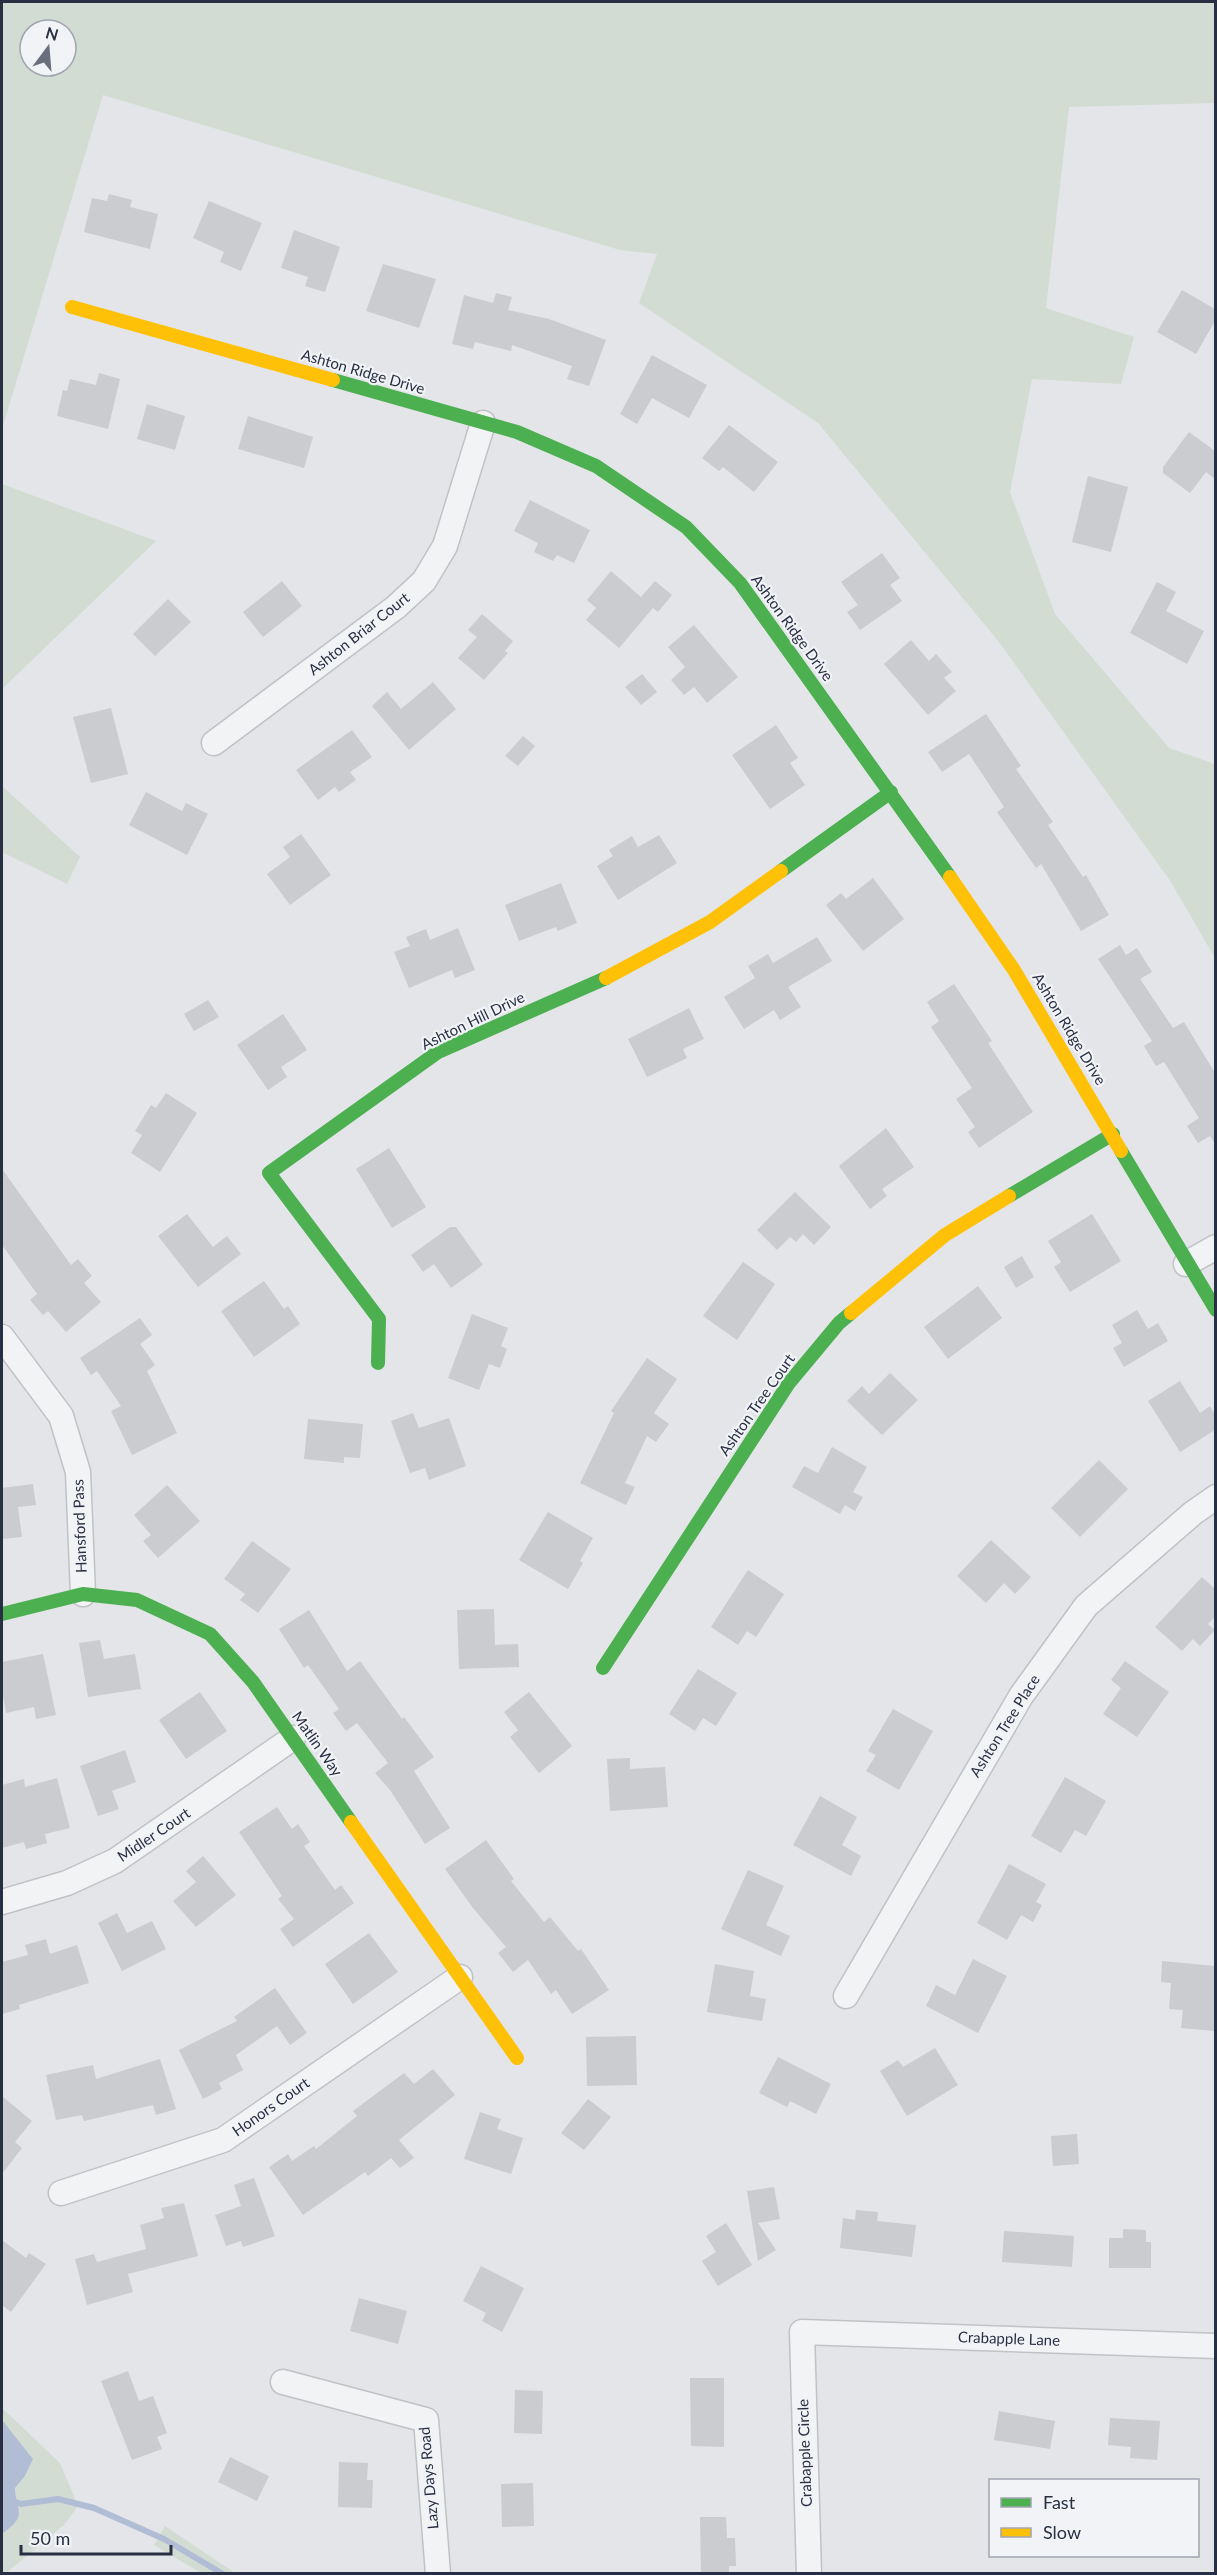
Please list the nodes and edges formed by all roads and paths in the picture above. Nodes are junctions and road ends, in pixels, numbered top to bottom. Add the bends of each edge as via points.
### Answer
1 (72, 307) dead end
2 (483, 423) junction
3 (214, 743) dead end
4 (891, 792) junction
5 (1113, 1134) junction
6 (1215, 1247) edge
7 (1186, 1264) junction
8 (1215, 1310) edge
9 (2, 1337) edge
10 (378, 1363) dead end
11 (1215, 1497) edge
12 (83, 1594) junction
13 (2, 1614) edge
14 (603, 1668) dead end
15 (293, 1738) junction
16 (2, 1902) edge
17 (460, 1977) junction
18 (846, 1996) dead end
19 (517, 2058) dead end
20 (61, 2193) dead end
21 (802, 2332) joint
22 (1215, 2346) edge
23 (283, 2382) dead end
24 (438, 2574) edge
25 (808, 2574) edge

1 - 2 street, Ashton Ridge Drive
2 - 3 street, Ashton Briar Court via 445,546 424,581 396,607
2 - 4 street, Ashton Ridge Drive via 517,432 596,466 686,527 740,583
4 - 5 street, Ashton Ridge Drive via 1014,970
4 - 10 street, Ashton Hill Drive via 710,922 623,970 438,1052 269,1173 379,1319
5 - 7 street, Ashton Ridge Drive
5 - 14 street, Ashton Tree Court via 945,1235 840,1323 789,1383
6 - 7 street
7 - 8 street, Ashton Ridge Drive
9 - 12 street, Hansford Pass via 61,1416 78,1472
11 - 18 street, Ashton Tree Place via 1086,1606 1021,1696
12 - 13 street, Matlin Way
12 - 15 street, Matlin Way via 137,1600 210,1634 253,1683
15 - 16 street, Midler Court via 115,1861 67,1883
15 - 17 street, Matlin Way
17 - 19 street, Matlin Way
17 - 20 street, Honors Court via 223,2140
21 - 22 street, Crabapple Lane
21 - 25 street, Crabapple Circle
23 - 24 street, Lazy Days Road via 426,2420

